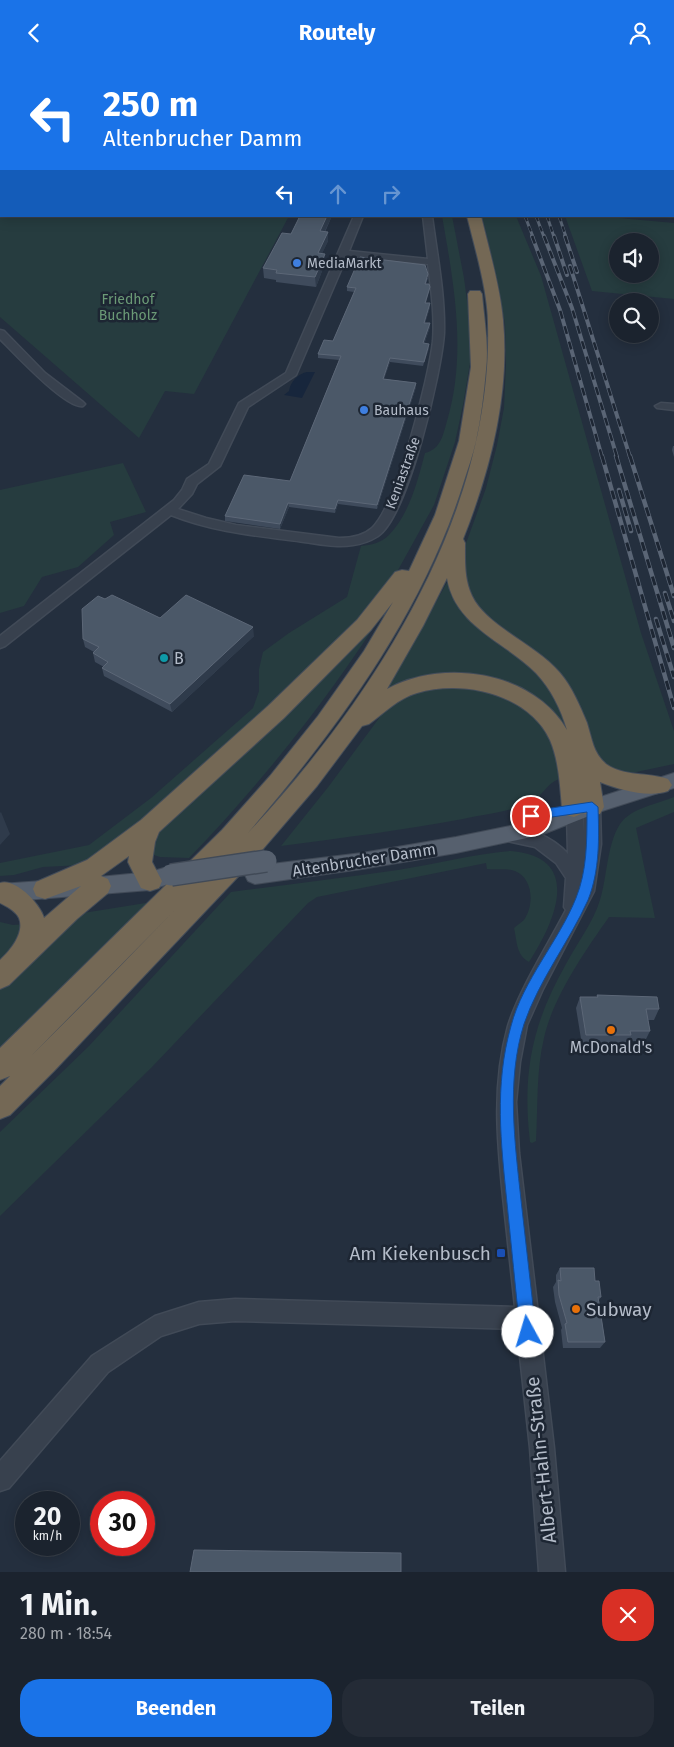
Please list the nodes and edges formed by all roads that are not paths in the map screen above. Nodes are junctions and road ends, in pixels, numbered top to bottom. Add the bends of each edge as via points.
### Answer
1 (359, 217) edge
2 (427, 217) edge
3 (474, 217) edge
4 (343, 253) junction
5 (433, 261) junction
6 (472, 275) dead end
7 (0, 333) edge
8 (79, 404) dead end
9 (661, 406) dead end
10 (674, 407) edge
11 (448, 508) junction
12 (169, 510) junction
13 (457, 536) junction
14 (0, 643) edge
15 (352, 725) junction
16 (584, 754) junction
17 (667, 783) edge
18 (581, 810) junction
19 (149, 827) junction
20 (507, 834) junction
21 (260, 869) junction
22 (575, 877) junction
23 (161, 880) junction
24 (99, 886) junction
25 (45, 889) junction
26 (2, 892) edge
27 (573, 913) junction
28 (26, 950) junction
29 (0, 977) edge
30 (0, 1067) edge
31 (0, 1105) edge
32 (527, 1318) junction
33 (0, 1479) edge
34 (552, 1572) edge

1 - 4 street
2 - 5 street, Keniastraße
3 - 13 highway via 496,324 496,364 486,444
4 - 5 street
4 - 12 street via 290,375 243,405 214,466 191,482 188,491
5 - 12 street, Keniastraße via 438,321 436,351 422,418 401,483 389,513 377,531 358,540 335,541 232,529 190,519
6 - 11 highway via 480,324 480,364 468,443
7 - 8 street via 41,375
9 - 10 street
11 - 19 highway via 364,625 276,712
11 - 30 highway via 424,562 380,641 327,720 288,769 231,837
12 - 14 street
13 - 15 highway via 402,646
13 - 16 highway via 457,582 462,596 478,618 536,661 553,679 572,710
15 - 18 highway via 396,693 416,685 461,680 502,687 548,719 561,740
15 - 31 highway via 259,839 71,1037
16 - 17 highway via 592,765 610,777
16 - 18 highway
17 - 18 main road, Altenbrucher Damm
18 - 20 main road, Altenbrucher Damm via 548,825
18 - 21 main road, Altenbrucher Damm
18 - 22 street, Albert-Hahn-Straße
18 - 27 street, Albert-Hahn-Straße via 593,844 585,891
19 - 23 highway via 140,863
19 - 25 highway via 96,867
20 - 21 main road, Altenbrucher Damm via 371,860
20 - 22 street via 549,845
21 - 23 main road, Altenbrucher Damm via 177,886
22 - 27 street, Albert-Hahn-Straße
23 - 24 main road, Altenbrucher Damm
24 - 25 main road, Altenbrucher Damm
24 - 28 highway via 78,901
25 - 26 main road, Altenbrucher Damm
26 - 28 highway via 25,905 32,916
27 - 32 street, Albert-Hahn-Straße via 518,1025 510,1062 506,1102 508,1145
28 - 29 highway
32 - 33 street via 235,1310 199,1313 155,1327 100,1364
32 - 34 street, Albert-Hahn-Straße

